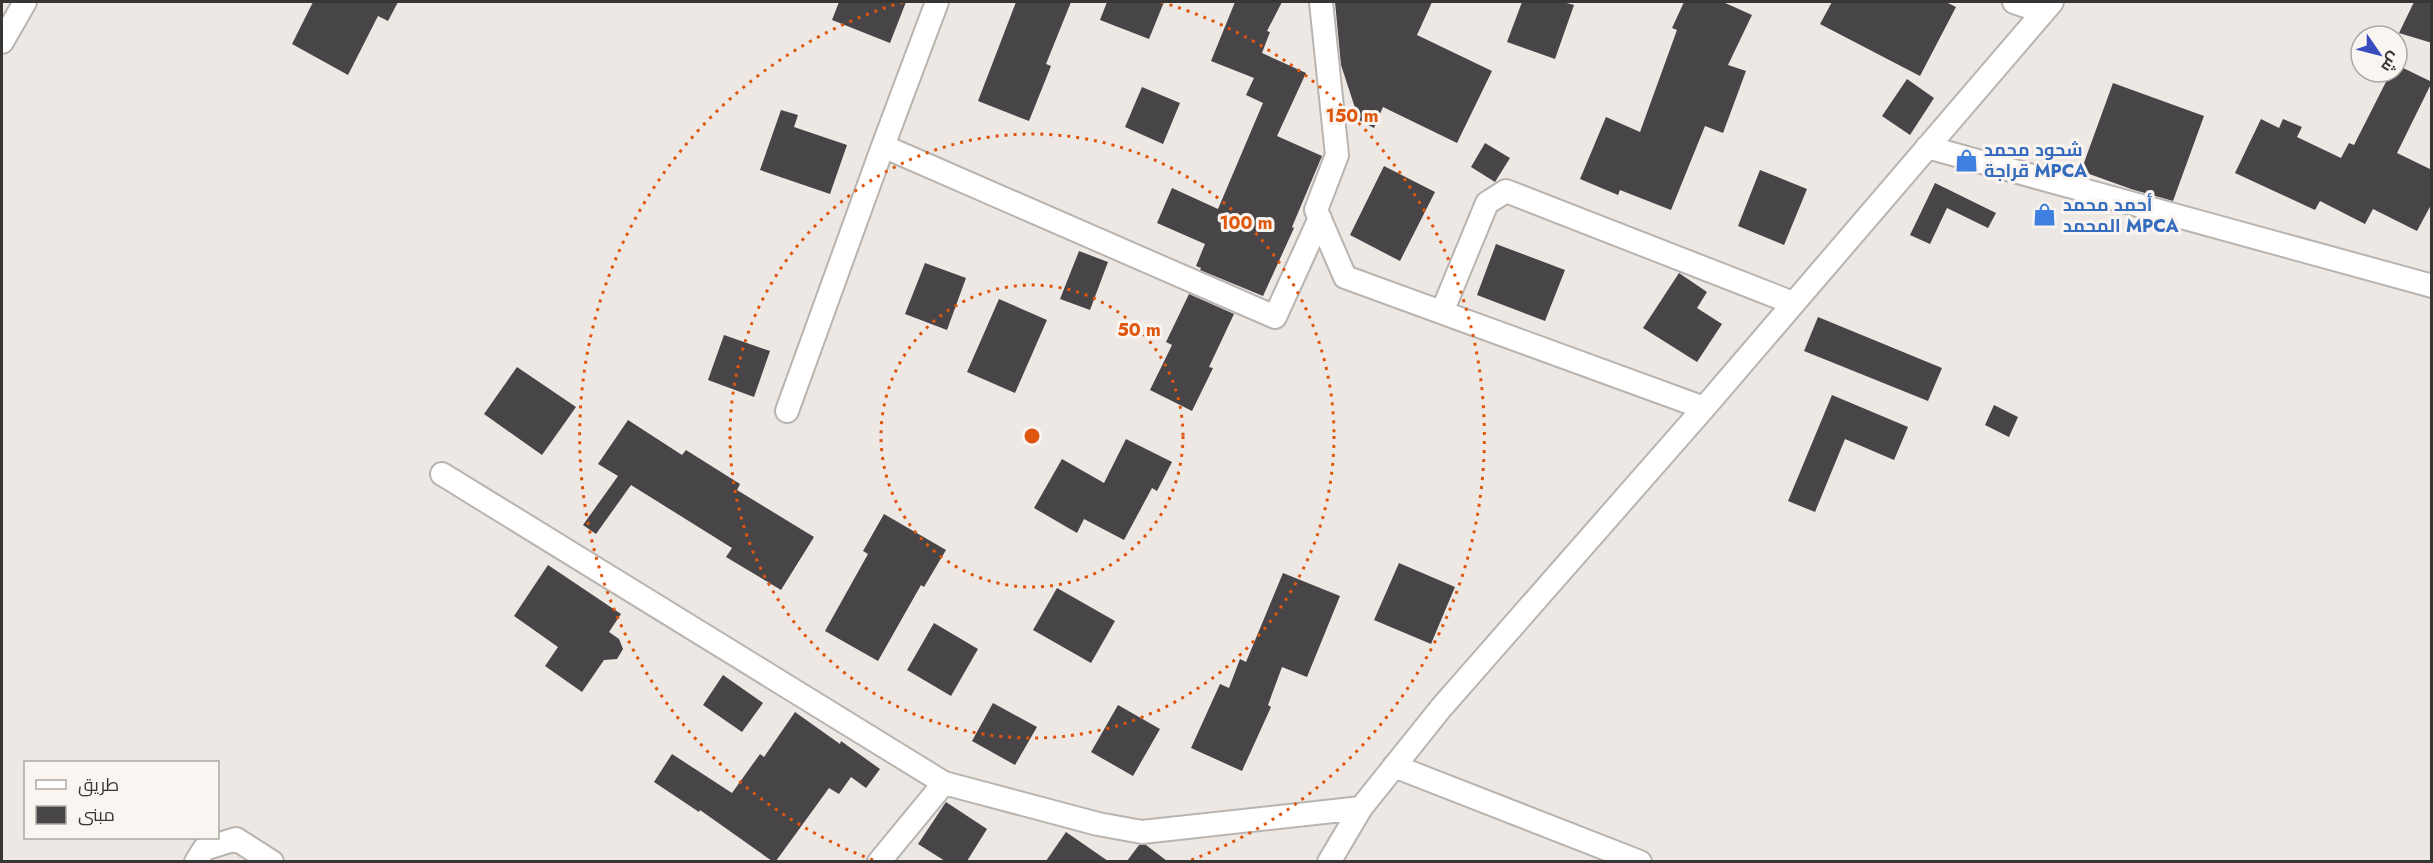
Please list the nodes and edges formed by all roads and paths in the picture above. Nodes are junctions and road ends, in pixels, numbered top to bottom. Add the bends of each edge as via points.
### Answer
1 (25, 2) edge
2 (937, 2) edge
3 (1321, 2) edge
4 (2014, 2) edge
5 (2047, 7) edge
6 (2, 42) edge
7 (883, 146) junction
8 (1927, 147) junction
9 (1320, 218) junction
10 (2432, 286) edge
11 (1793, 303) junction
12 (1442, 312) junction
13 (1704, 408) junction
14 (787, 411) dead end
15 (442, 474) dead end
16 (1394, 766) junction
17 (944, 783) junction
18 (1361, 808) junction
19 (196, 861) edge
20 (272, 861) edge
21 (879, 861) edge
22 (1329, 861) edge
23 (1640, 861) edge

1 - 6 street
2 - 7 street
3 - 9 street via 1337,155 1316,210
4 - 5 street
5 - 8 street
7 - 9 street via 1275,317
7 - 14 street
8 - 10 street
8 - 11 street
9 - 12 street via 1345,277
11 - 12 street via 1506,191 1487,203
11 - 13 street
12 - 13 street
13 - 16 street
15 - 17 street
16 - 18 street
16 - 23 street
17 - 18 street via 1142,832
17 - 21 street
18 - 22 street
19 - 20 street via 204,849 236,838

